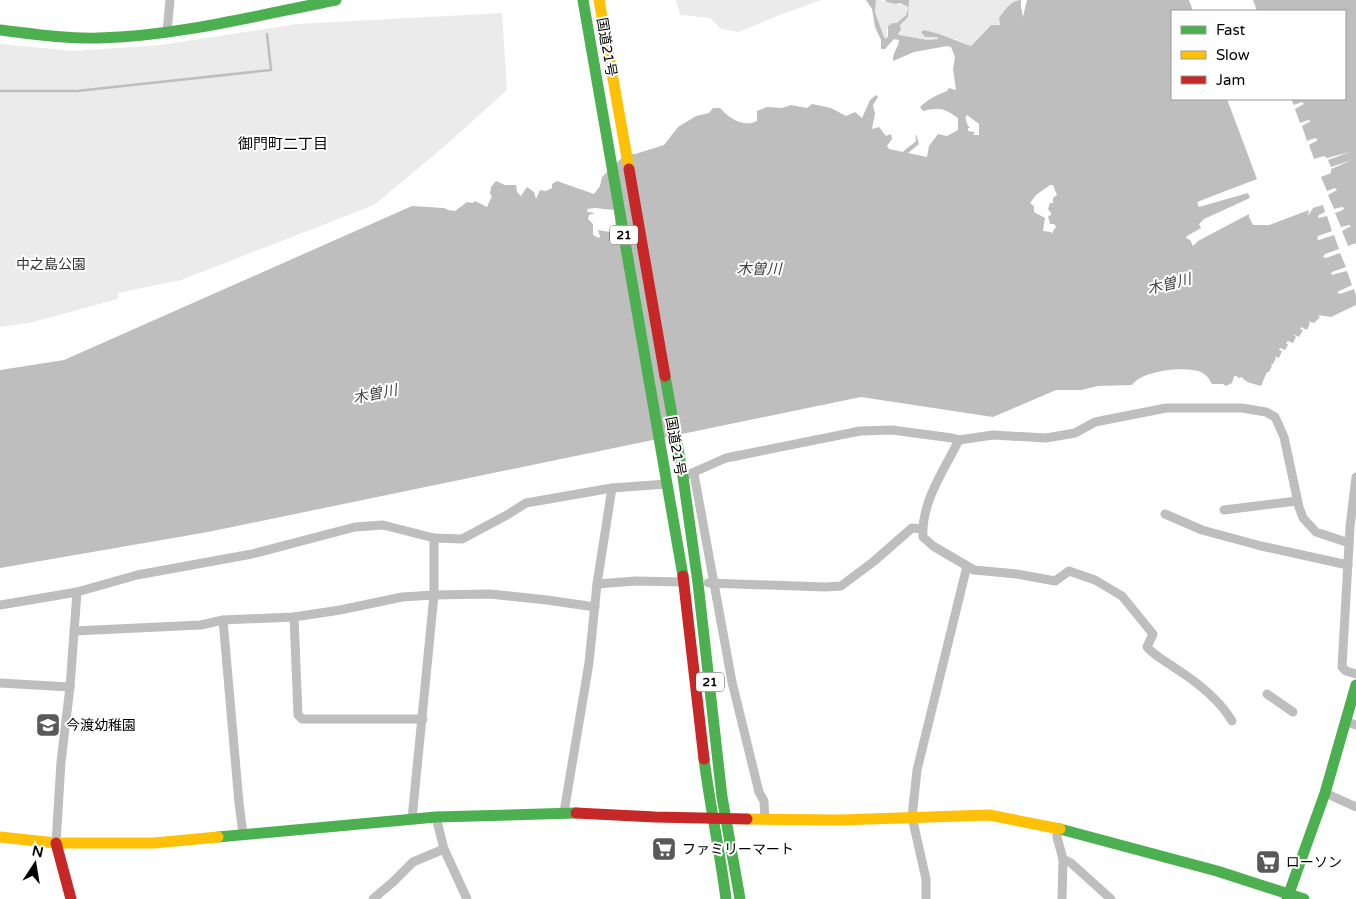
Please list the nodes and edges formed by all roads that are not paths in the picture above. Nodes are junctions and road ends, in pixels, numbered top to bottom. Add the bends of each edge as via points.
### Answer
1 (170, 0) edge
2 (336, 0) edge
3 (600, 0) edge
4 (583, 1) edge
5 (0, 30) edge
6 (167, 32) junction
7 (959, 440) junction
8 (688, 475) junction
9 (1356, 477) edge
10 (667, 484) junction
11 (612, 488) junction
12 (1297, 500) junction
13 (1224, 510) dead end
14 (1165, 514) dead end
15 (922, 529) junction
16 (434, 538) junction
17 (1349, 543) junction
18 (1348, 565) junction
19 (967, 566) junction
20 (684, 582) junction
21 (698, 583) junction
22 (713, 583) junction
23 (597, 584) junction
24 (77, 592) junction
25 (434, 595) junction
26 (0, 605) edge
27 (595, 607) junction
28 (294, 617) junction
29 (223, 620) junction
30 (74, 631) junction
31 (1356, 674) edge
32 (0, 683) edge
33 (1356, 684) edge
34 (70, 687) junction
35 (1267, 694) dead end
36 (1293, 712) dead end
37 (423, 718) junction
38 (1232, 722) dead end
39 (1351, 723) edge
40 (1325, 793) junction
41 (1356, 806) edge
42 (564, 812) junction
43 (436, 817) junction
44 (713, 817) junction
45 (912, 817) junction
46 (412, 819) junction
47 (726, 819) junction
48 (765, 820) junction
49 (1057, 828) junction
50 (243, 834) junction
51 (0, 837) edge
52 (56, 843) junction
53 (444, 849) junction
54 (1063, 859) junction
55 (1288, 896) edge
56 (71, 899) edge
57 (373, 899) edge
58 (466, 899) edge
59 (726, 899) edge
60 (740, 899) edge
61 (926, 899) edge
62 (1062, 899) edge
63 (1111, 899) edge
64 (1304, 899) edge

1 - 6 street
2 - 6 main road
3 - 8 main road, 国道21号 / 21 via 680,464
4 - 10 main road, 国道21号 / 21
5 - 6 main road via 100,38
7 - 8 street via 892,430 860,431 726,458
7 - 12 street via 993,435 1046,438 1075,433 1096,422 1166,408 1242,408 1266,412 1275,418 1284,438
7 - 15 street via 928,501
8 - 21 main road, 国道21号 / 21
8 - 22 street
9 - 17 street
10 - 11 street
10 - 20 main road, 国道21号 / 21
11 - 16 street via 526,503 462,539
11 - 23 street
12 - 13 street
12 - 17 street via 1303,518 1316,532
14 - 18 street via 1202,530
15 - 19 street via 922,536 933,546
15 - 22 street via 912,528 841,586
16 - 24 street via 383,525 355,527 252,554 137,575
16 - 25 street
17 - 18 street
18 - 31 street via 1342,668
19 - 38 street via 974,570 1055,581 1069,571 1102,584 1122,596 1152,634 1147,647 1154,655 1207,692 1224,707
19 - 45 street via 917,770
20 - 23 street
20 - 44 main road, 国道21号 / 21
21 - 22 street
21 - 47 main road, 国道21号 / 21
22 - 48 street via 732,682 764,801
23 - 27 street
24 - 26 street
24 - 30 street
25 - 27 street via 490,594
25 - 28 street via 402,597
25 - 37 street
27 - 42 street via 590,663
28 - 29 street
28 - 37 street via 298,715 302,719
29 - 30 street via 201,625
29 - 50 street
30 - 34 street
32 - 34 street
33 - 39 main road
34 - 52 street
35 - 36 street
37 - 46 street
39 - 40 main road
40 - 41 street
40 - 55 main road
42 - 43 main road
42 - 44 main road
43 - 46 main road
43 - 53 street
44 - 47 main road
44 - 59 main road, 国道21号 / 21
45 - 48 main road
45 - 49 main road via 989,814
45 - 61 street via 926,879
46 - 50 main road
47 - 48 main road
47 - 60 main road, 国道21号 / 21
49 - 54 street
49 - 55 main road via 1217,871
50 - 52 main road via 154,843
51 - 52 main road
52 - 56 main road
53 - 57 street via 412,862
53 - 58 street
54 - 62 street
54 - 63 street
55 - 64 main road

